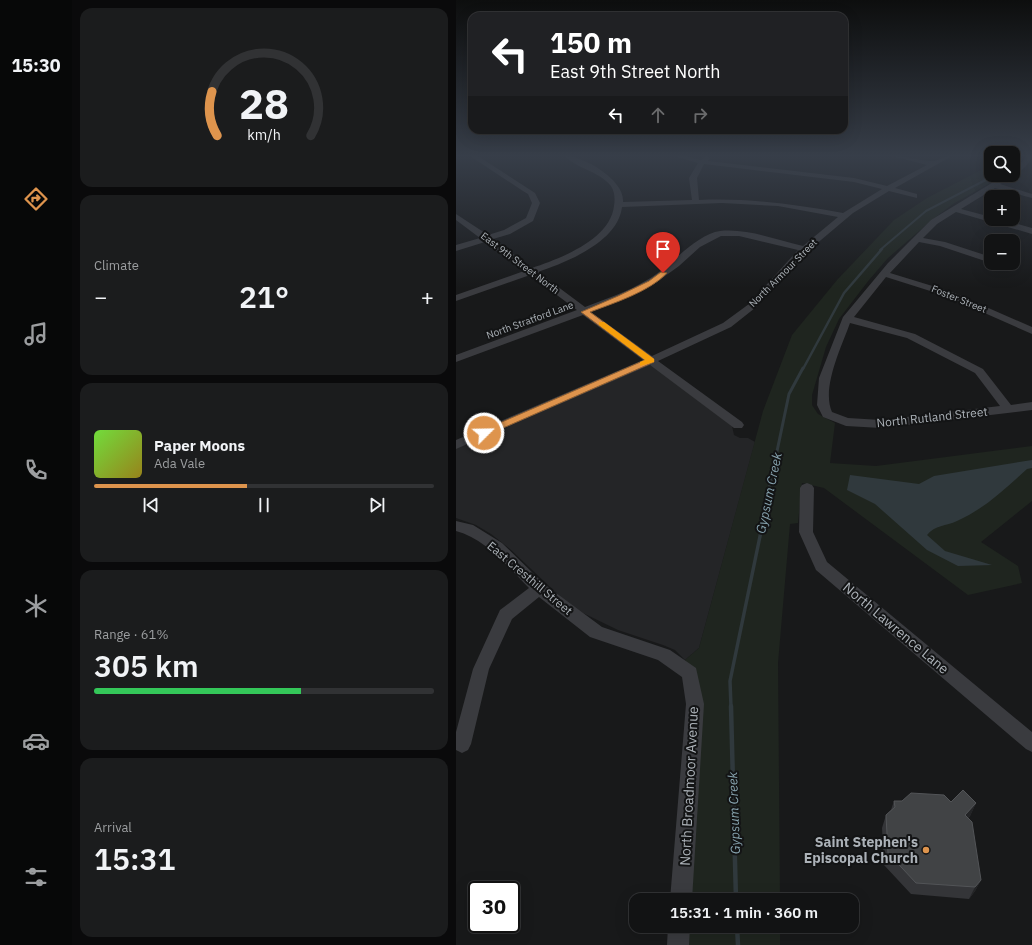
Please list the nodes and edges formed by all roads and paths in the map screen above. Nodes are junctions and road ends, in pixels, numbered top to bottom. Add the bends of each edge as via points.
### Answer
1 (535, 200) edge
2 (619, 200) edge
3 (869, 200) edge
4 (969, 200) edge
5 (696, 202) joint
6 (618, 205) junction
7 (954, 209) junction
8 (456, 216) edge
9 (844, 216) junction
10 (984, 217) edge
11 (1015, 226) edge
12 (1032, 231) edge
13 (487, 239) junction
14 (918, 239) junction
15 (456, 248) edge
16 (806, 249) junction
17 (984, 258) edge
18 (532, 272) junction
19 (884, 274) junction
20 (456, 298) edge
21 (585, 312) junction
22 (847, 319) junction
23 (1032, 331) edge
24 (456, 360) edge
25 (651, 360) junction
26 (1032, 406) edge
27 (1008, 409) junction
28 (738, 425) dead end
29 (456, 445) edge
30 (808, 488) dead end
31 (456, 526) edge
32 (539, 588) junction
33 (690, 673) joint
34 (1032, 743) edge
35 (462, 744) dead end
36 (682, 893) edge
37 (679, 933) edge
38 (678, 945) edge

1 - 13 street via 536,203 530,219 507,232
2 - 6 street
3 - 9 street, North Armour Street
4 - 7 street
5 - 6 street
5 - 9 street via 778,204
6 - 18 street via 617,218 592,244 562,261
7 - 10 street
7 - 14 street via 934,222
8 - 13 street, East 9th Street North
9 - 16 street, North Armour Street
11 - 12 street
13 - 15 street
13 - 18 street, East 9th Street North
14 - 17 street
14 - 19 street
16 - 21 street, North Stratford Lane via 739,233 719,234 697,245 651,282 621,298
16 - 25 street, North Armour Street via 752,306 727,325
18 - 20 street
18 - 21 street, East 9th Street North
19 - 22 street
19 - 23 street, Foster Street via 949,294
21 - 24 street, North Stratford Lane
21 - 25 street, East 9th Street North
22 - 27 street via 911,336 979,371
22 - 27 street, North Rutland Street via 825,378 823,405 827,414 846,422 881,424
25 - 28 street, East 9th Street North
25 - 29 street, North Armour Street
26 - 27 street, North Rutland Street
30 - 34 street, North Lawrence Lane via 806,532 821,566
31 - 32 street, East Cresthill Street via 468,529 497,547
32 - 33 street, East Cresthill Street via 596,632 664,655
32 - 35 street via 506,615 481,669
33 - 36 street, North Broadmoor Avenue via 695,704
37 - 38 street

